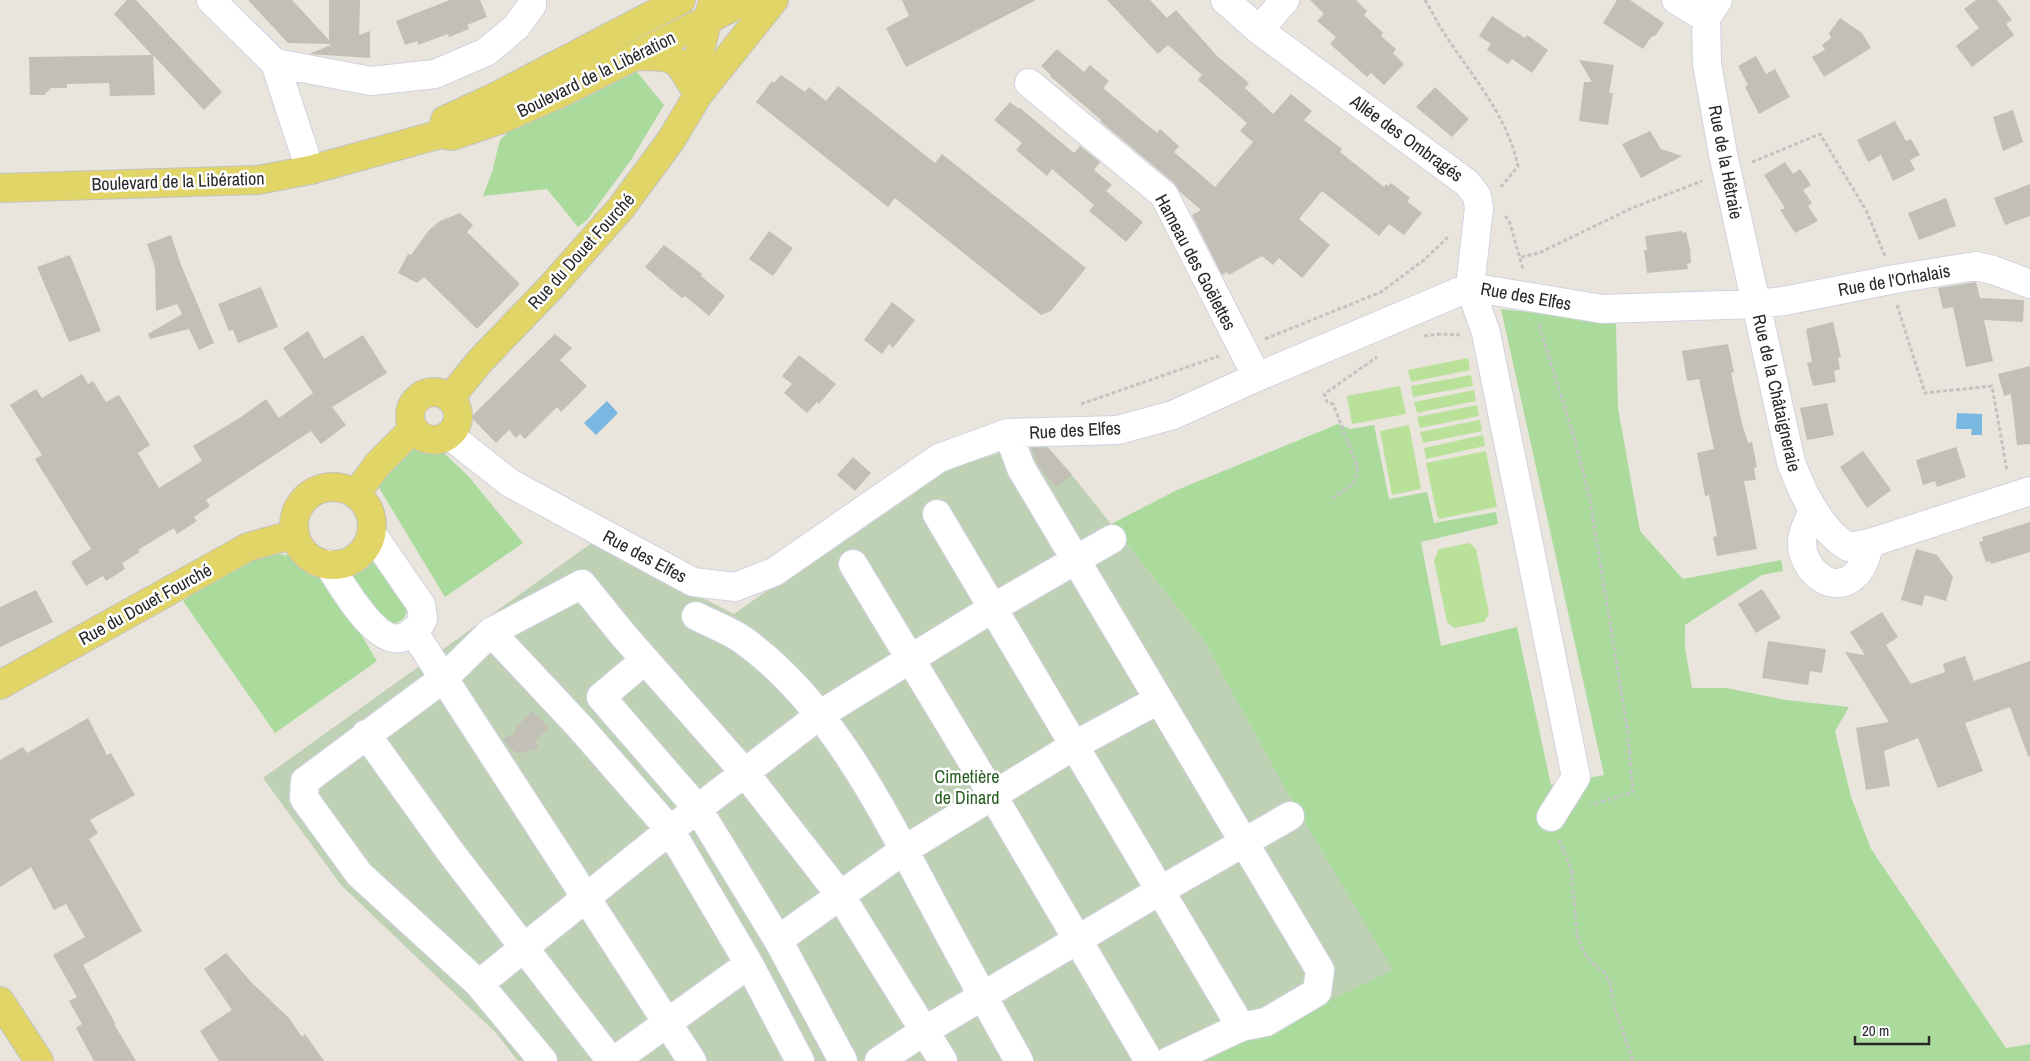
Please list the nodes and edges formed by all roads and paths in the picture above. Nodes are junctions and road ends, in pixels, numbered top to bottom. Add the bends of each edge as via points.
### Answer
1 (211, 0) edge
2 (532, 0) edge
3 (680, 0) edge
4 (747, 0) edge
5 (774, 0) edge
6 (1225, 0) edge
7 (1285, 0) edge
8 (1425, 0) edge
9 (1676, 0) edge
10 (711, 9) edge
11 (1712, 9) edge
12 (1259, 30) junction
13 (634, 56) junction
14 (275, 63) junction
15 (1029, 83) dead end
16 (698, 95) junction
17 (441, 134) junction
18 (310, 170) junction
19 (0, 188) edge
20 (1498, 190) dead end
21 (1502, 213) dead end
22 (1895, 279) junction
23 (2030, 284) edge
24 (1470, 287) junction
25 (1530, 297) junction
26 (1756, 304) junction
27 (1486, 333) junction
28 (1416, 339) dead end
29 (1382, 354) dead end
30 (1257, 377) junction
31 (450, 398) junction
32 (413, 429) junction
33 (1008, 433) junction
34 (448, 435) junction
35 (356, 494) junction
36 (2021, 494) edge
37 (1332, 498) dead end
38 (1813, 509) junction
39 (937, 514) dead end
40 (295, 534) junction
41 (372, 534) junction
42 (1112, 539) dead end
43 (1870, 542) junction
44 (1074, 559) junction
45 (328, 564) junction
46 (852, 564) dead end
47 (993, 608) junction
48 (696, 616) dead end
49 (413, 631) junction
50 (491, 632) junction
51 (645, 660) junction
52 (909, 660) junction
53 (444, 678) junction
54 (0, 685) edge
55 (1158, 700) junction
56 (821, 714) junction
57 (366, 734) junction
58 (1075, 745) junction
59 (745, 773) junction
60 (993, 796) junction
61 (698, 809) junction
62 (1290, 816) dead end
63 (1551, 816) junction
64 (670, 830) junction
65 (1243, 842) junction
66 (904, 850) junction
67 (1161, 890) junction
68 (840, 895) junction
69 (586, 897) junction
70 (778, 940) junction
71 (1078, 940) junction
72 (524, 947) junction
73 (749, 964) junction
74 (479, 984) junction
75 (982, 997) junction
76 (5, 1019) edge
77 (667, 1021) junction
78 (1241, 1027) junction
79 (924, 1031) junction
80 (38, 1061) edge
81 (543, 1061) edge
82 (613, 1061) edge
83 (692, 1061) edge
84 (800, 1061) edge
85 (843, 1061) edge
86 (878, 1061) edge
87 (943, 1061) edge
88 (1020, 1061) edge
89 (1149, 1061) edge
90 (1169, 1061) edge
91 (1632, 1061) edge

1 - 14 street
2 - 14 street via 532,5 516,27 486,52 435,74 371,81
3 - 17 main road, Boulevard de la Libération via 445,120
4 - 10 main road, Boulevard de la Libération
5 - 16 main road, Rue du Douet Fourché
6 - 12 street, Allée des Ombragés
7 - 12 street
8 - 20 path via 1490,99 1514,148 1518,166
9 - 11 street, Rue de la Hêtraie
10 - 13 main road, Boulevard de la Libération
10 - 16 main road, Rue du Douet Fourché via 699,54
11 - 26 street, Rue de la Hêtraie via 1705,43 1710,82
12 - 24 street, Allée des Ombragés via 1467,182 1477,196 1479,208
13 - 16 main road via 665,56 677,61
13 - 17 main road, Boulevard de la Libération via 559,94 502,118 452,136
14 - 18 street
15 - 30 street, Hameau des Goëlettes via 1164,195
16 - 31 main road, Rue du Douet Fourché via 671,140 621,208
17 - 18 main road, Boulevard de la Libération
18 - 19 main road, Boulevard de la Libération via 258,180
21 - 25 path via 1509,220
22 - 23 street, Rue de l'Orhalais via 1976,266
22 - 26 street, Rue de l'Orhalais
22 - 36 path via 1895,298 1925,393 1992,386
24 - 25 street, Rue des Elfes
24 - 27 street
24 - 30 street, Rue des Elfes
25 - 26 street, Rue des Elfes via 1602,309
25 - 63 path via 1589,494 1627,727 1633,792
26 - 38 street, Rue de la Châtaigneraie via 1791,462
27 - 28 path via 1442,334
27 - 63 street via 1576,776
29 - 37 path via 1326,392 1327,402 1333,404 1358,468 1354,484
30 - 33 street, Rue des Elfes via 1173,415 1118,430
31 - 32 main road via 435,391 419,396 410,410
31 - 34 main road via 458,412 458,421
32 - 34 main road via 426,439
32 - 35 main road via 378,464
33 - 34 street, Rue des Elfes via 939,458 774,572 735,587 693,582 510,483
33 - 44 street via 1020,468
35 - 40 main road via 344,488 330,487 312,492 296,514
35 - 41 main road via 368,507
36 - 43 street, Rue de la Châtaigneraie
38 - 43 street, Rue de la Châtaigneraie via 1837,540 1848,547
38 - 43 street via 1802,540 1803,550 1807,562 1822,578 1832,583 1844,583 1854,576 1863,566
39 - 47 street
40 - 45 main road via 309,557
40 - 54 main road, Rue du Douet Fourché via 248,547
41 - 45 main road via 358,556 346,563
41 - 49 street via 421,605 424,619
42 - 44 street
44 - 47 street
44 - 55 street
45 - 49 street via 371,626 394,639
46 - 52 street
47 - 52 street
47 - 58 street
48 - 56 street via 742,639
49 - 53 street
50 - 51 street via 582,584
50 - 53 street
50 - 64 street
51 - 59 street
51 - 61 street via 601,697
52 - 56 street
52 - 60 street
53 - 57 street
53 - 69 street
55 - 58 street
55 - 65 street
56 - 59 street
56 - 66 street
57 - 72 street
57 - 74 street via 305,781 304,798 359,874
58 - 60 street
58 - 67 street
59 - 61 street
59 - 68 street
60 - 66 street
60 - 71 street
61 - 64 street
61 - 70 street
62 - 65 street
63 - 91 path via 1571,868 1577,934 1583,952 1604,972 1610,983
64 - 69 street
64 - 73 street
65 - 67 street
65 - 78 street via 1320,970 1317,992 1266,1022
66 - 68 street
66 - 75 street
67 - 71 street
67 - 78 street
68 - 70 street
68 - 79 street
69 - 72 street
69 - 77 street
70 - 85 street
71 - 75 street
71 - 89 street
72 - 74 street
72 - 82 street
73 - 77 street
73 - 84 street
74 - 81 street
75 - 79 street
75 - 88 street
76 - 80 main road
77 - 82 street
77 - 83 street
78 - 90 street
79 - 86 street
79 - 87 street

